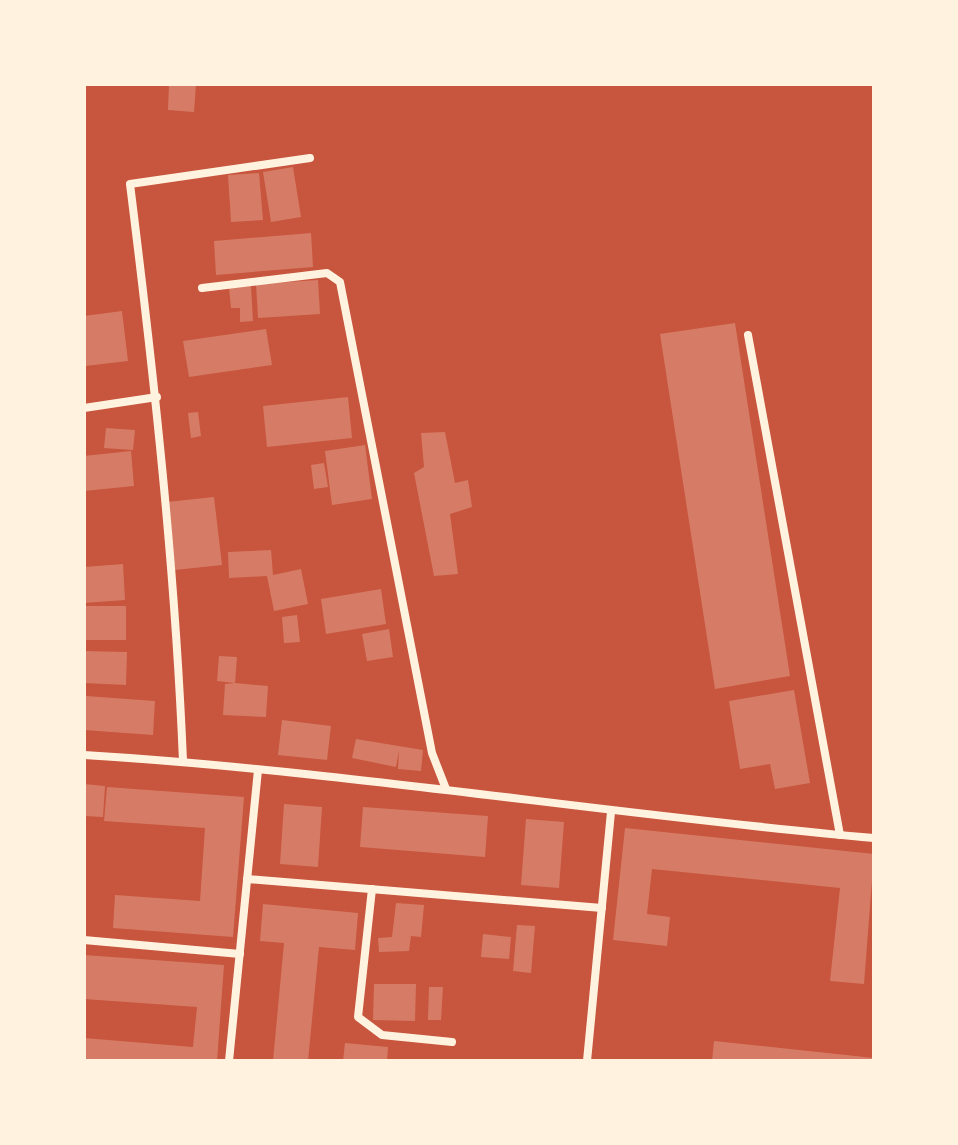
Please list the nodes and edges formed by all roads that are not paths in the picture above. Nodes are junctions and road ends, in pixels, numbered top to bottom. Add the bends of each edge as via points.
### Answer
1 (310, 158) dead end
2 (202, 288) dead end
3 (748, 335) dead end
4 (157, 397) junction
5 (84, 408) edge
6 (84, 755) edge
7 (183, 761) junction
8 (258, 770) junction
9 (446, 789) junction
10 (611, 812) junction
11 (840, 835) junction
12 (874, 838) edge
13 (247, 879) junction
14 (372, 889) junction
15 (602, 908) junction
16 (84, 940) edge
17 (240, 954) junction
18 (452, 1042) dead end
19 (229, 1061) edge
20 (587, 1061) edge

1 - 4 street via 130,184
2 - 9 street via 327,273 340,282 432,753
3 - 11 street
4 - 5 street
4 - 7 street via 177,616
6 - 7 street
7 - 8 street
8 - 9 street
8 - 13 street
9 - 10 street
10 - 11 street
10 - 15 street
11 - 12 street
13 - 14 street
13 - 17 street
14 - 15 street
14 - 18 street via 358,1017 382,1035
15 - 20 street
16 - 17 street
17 - 19 street

